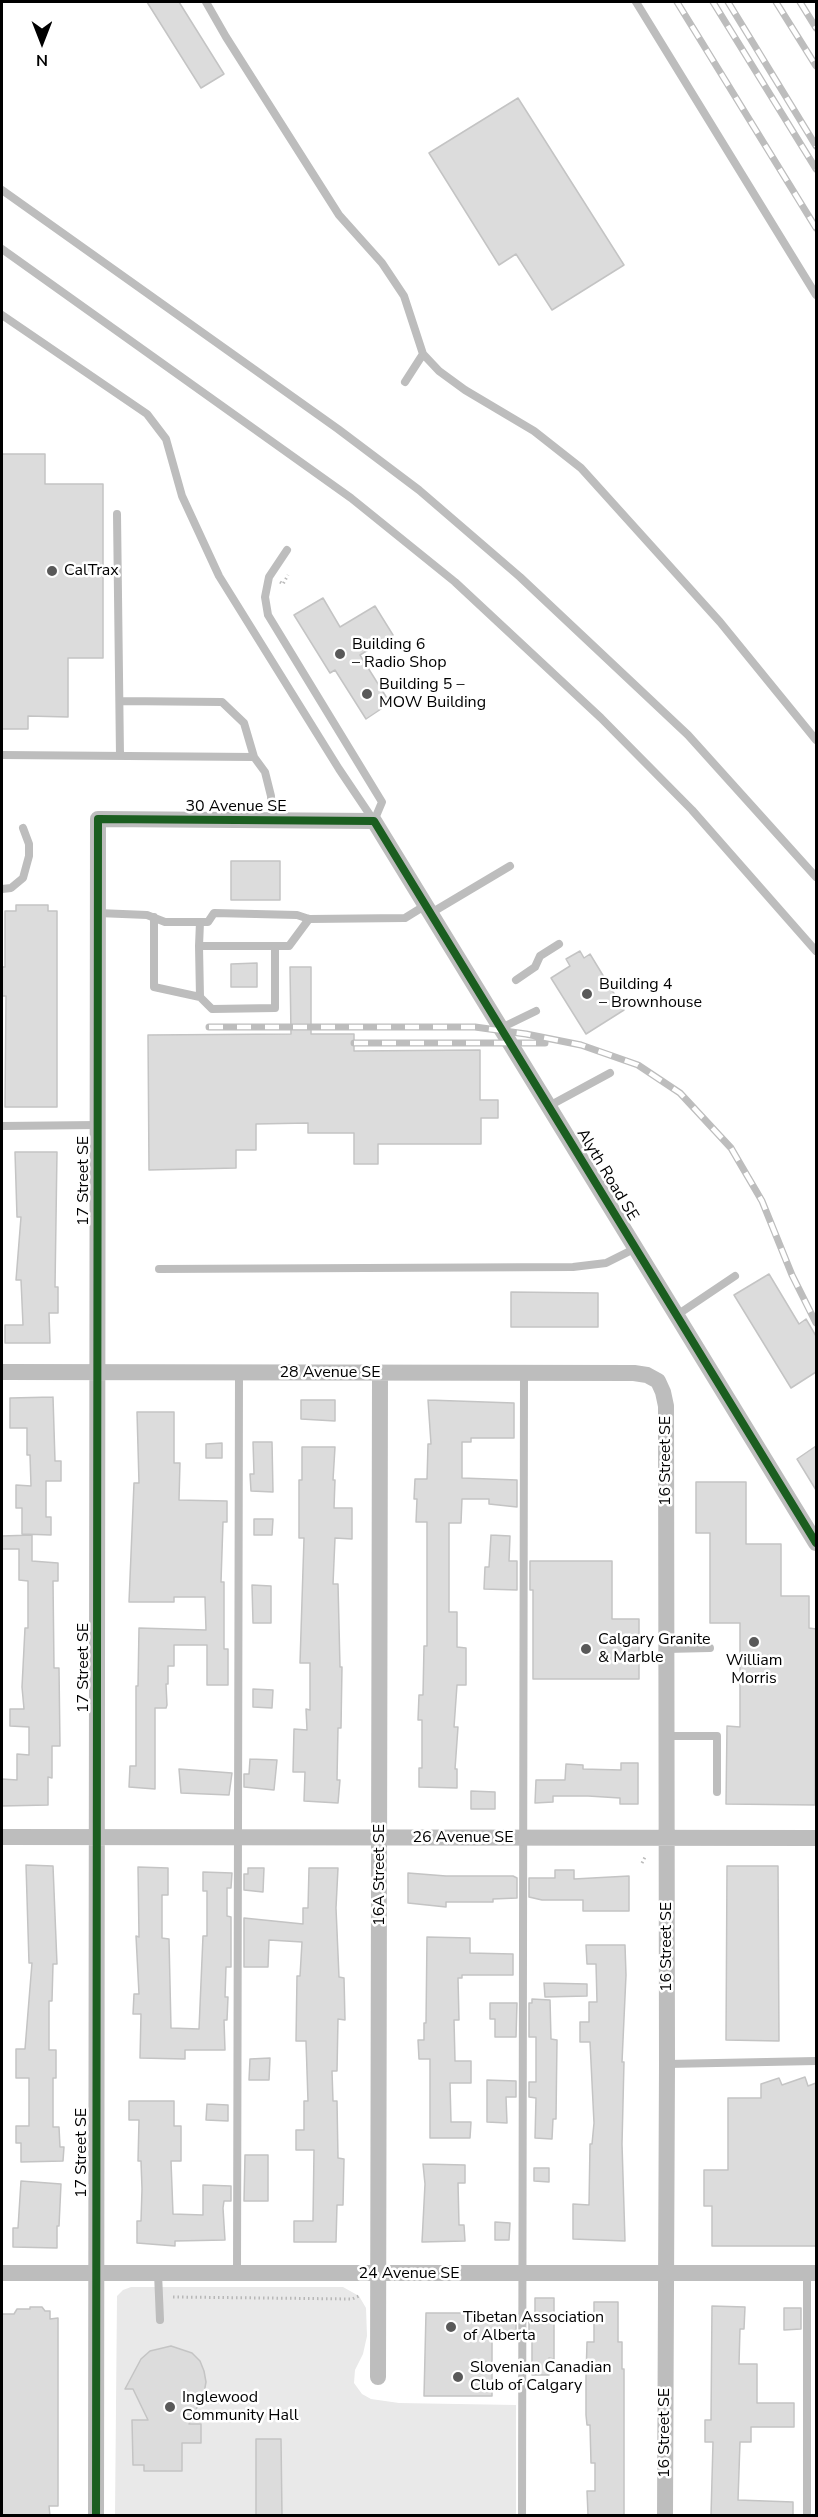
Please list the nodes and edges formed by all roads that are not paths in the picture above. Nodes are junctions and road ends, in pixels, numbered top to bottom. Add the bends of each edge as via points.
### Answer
1 (206, 2) edge
2 (636, 2) edge
3 (2, 190) edge
4 (2, 249) edge
5 (816, 295) edge
6 (2, 315) edge
7 (423, 354) junction
8 (405, 382) dead end
9 (117, 514) dead end
10 (287, 550) dead end
11 (120, 701) junction
12 (816, 740) edge
13 (2, 755) edge
14 (120, 756) junction
15 (254, 757) junction
16 (98, 819) joint
17 (272, 820) junction
18 (374, 821) junction
19 (23, 828) dead end
20 (510, 866) dead end
21 (816, 877) edge
22 (2, 889) edge
23 (428, 909) junction
24 (98, 913) junction
25 (154, 917) junction
26 (309, 919) junction
27 (200, 922) junction
28 (559, 944) dead end
29 (200, 946) junction
30 (275, 946) junction
31 (816, 951) edge
32 (516, 980) dead end
33 (200, 997) junction
34 (536, 1011) dead end
35 (501, 1028) junction
36 (610, 1073) dead end
37 (549, 1106) junction
38 (97, 1125) junction
39 (2, 1126) edge
40 (636, 1248) junction
41 (159, 1269) dead end
42 (735, 1276) dead end
43 (677, 1315) junction
44 (2, 1372) edge
45 (97, 1372) junction
46 (239, 1373) junction
47 (380, 1373) junction
48 (524, 1373) junction
49 (658, 1381) joint
50 (816, 1544) edge
51 (710, 1648) dead end
52 (666, 1649) junction
53 (666, 1736) junction
54 (717, 1792) dead end
55 (98, 1836) junction
56 (2, 1837) edge
57 (238, 1837) junction
58 (380, 1838) junction
59 (666, 1838) junction
60 (816, 1838) edge
61 (523, 1839) junction
62 (816, 2061) edge
63 (668, 2064) junction
64 (2, 2273) edge
65 (95, 2273) junction
66 (158, 2273) junction
67 (237, 2273) junction
68 (522, 2273) junction
69 (665, 2273) junction
70 (812, 2273) edge
71 (380, 2274) junction
72 (159, 2320) dead end
73 (378, 2377) dead end
74 (812, 2394) edge
75 (96, 2516) edge
76 (522, 2516) edge
77 (665, 2516) edge
78 (807, 2516) edge

1 - 7 lane via 339,215 382,263 404,296
2 - 5 lane
3 - 21 lane via 419,490 520,577 688,735
4 - 31 lane via 351,498 455,582 601,718 692,810
6 - 18 lane via 147,414 166,439 182,496 219,576
7 - 8 lane
7 - 12 lane via 465,390 534,431 581,468 720,622
9 - 11 lane
10 - 18 lane via 269,577 268,615 382,802
11 - 14 lane
11 - 15 lane via 222,702 244,723
13 - 14 lane
14 - 15 lane
15 - 17 lane via 265,772
16 - 17 street, 30 Avenue SE
16 - 24 street, 17 Street SE
17 - 18 street, 30 Avenue SE
18 - 23 street, Alyth Road SE
19 - 22 lane via 29,850 23,878 11,888
20 - 23 lane
23 - 26 lane via 405,918
23 - 35 street, Alyth Road SE
24 - 25 lane
24 - 38 street, 17 Street SE
25 - 27 lane via 165,922
25 - 33 lane via 154,987
26 - 27 lane via 297,915 214,913 208,922
26 - 30 lane via 289,946
27 - 29 lane
28 - 32 lane
29 - 30 lane
29 - 33 lane
30 - 33 lane via 275,1008 212,1009
34 - 35 lane
35 - 37 street, Alyth Road SE
36 - 37 lane
37 - 40 street, Alyth Road SE
38 - 39 lane
38 - 45 street, 17 Street SE
40 - 41 lane via 606,1263 573,1267
40 - 43 street, Alyth Road SE
42 - 43 lane
43 - 50 street, Alyth Road SE
44 - 45 street, 28 Avenue SE
45 - 46 street, 28 Avenue SE
45 - 55 street, 17 Street SE
46 - 47 street, 28 Avenue SE
46 - 57 lane
47 - 48 street, 28 Avenue SE
47 - 58 street, 16A Street SE
48 - 49 street, 28 Avenue SE via 634,1373
48 - 61 lane
49 - 52 street, 16 Street SE via 666,1406
51 - 52 lane
52 - 53 street, 16 Street SE
53 - 54 lane via 717,1736
53 - 59 street, 16 Street SE
55 - 56 street, 26 Avenue SE
55 - 57 street, 26 Avenue SE
55 - 65 street, 17 Street SE
57 - 58 street, 26 Avenue SE
57 - 67 lane
58 - 61 street, 26 Avenue SE
58 - 71 street, 16A Street SE
59 - 60 street, 26 Avenue SE
59 - 61 street, 26 Avenue SE
59 - 63 street, 16 Street SE
61 - 68 lane
62 - 63 lane
63 - 69 street, 16 Street SE
64 - 65 street, 24 Avenue SE
65 - 66 street, 24 Avenue SE
65 - 75 street, 17 Street SE
66 - 67 street, 24 Avenue SE
66 - 72 lane
67 - 71 street, 24 Avenue SE
68 - 69 street, 24 Avenue SE
68 - 71 street, 24 Avenue SE
68 - 76 lane
69 - 70 street, 24 Avenue SE
69 - 77 street, 16 Street SE
70 - 74 lane
71 - 73 street, 16A Street SE
74 - 78 lane

